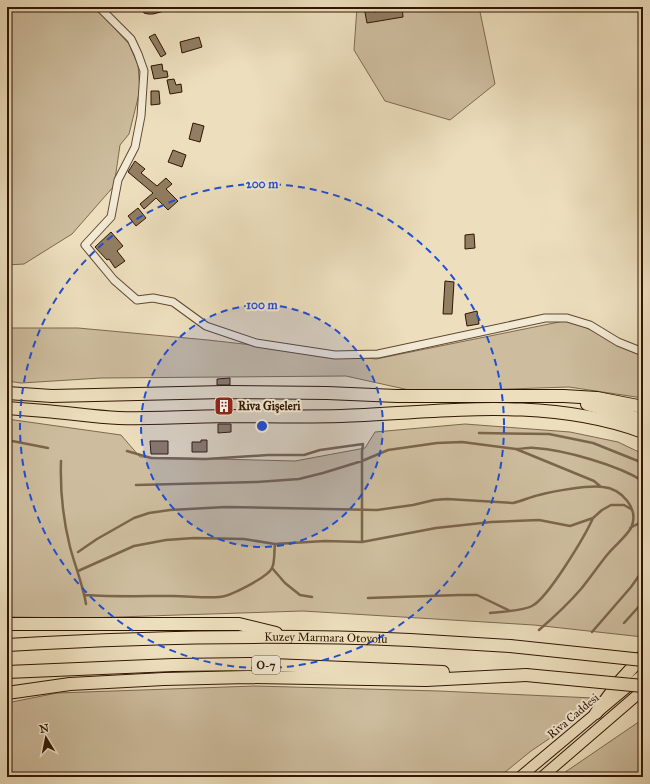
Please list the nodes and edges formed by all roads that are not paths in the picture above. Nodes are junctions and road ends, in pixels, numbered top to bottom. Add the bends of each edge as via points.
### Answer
1 (100, 7) edge
2 (643, 352) edge
3 (7, 393) edge
4 (474, 396) junction
5 (643, 407) edge
6 (7, 408) edge
7 (46, 411) junction
8 (7, 414) edge
9 (570, 414) junction
10 (643, 420) edge
11 (643, 432) edge
12 (643, 439) edge
13 (7, 624) edge
14 (299, 638) junction
15 (7, 645) edge
16 (643, 656) edge
17 (643, 660) edge
18 (7, 672) edge
19 (643, 674) edge
20 (526, 676) junction
21 (643, 686) edge
22 (643, 690) edge
23 (7, 693) edge
24 (596, 713) junction
25 (520, 777) edge
26 (542, 777) edge

1 - 2 street via 131,39 144,72 141,116 135,146 118,180 111,217 84,245 114,280 137,300 153,298 173,302 206,326 256,343 335,355 378,354 545,318 567,318 590,325 618,342
3 - 4 highway via 52,396 231,392
4 - 5 highway via 591,398
4 - 10 highway via 566,400 594,405
6 - 7 highway
7 - 8 highway
7 - 9 highway via 120,418 334,416 463,410 525,410
9 - 11 highway via 603,420
9 - 12 highway
13 - 14 highway via 239,624
14 - 15 highway, Kuzey Marmara Otoyolu via 158,639
14 - 17 highway, Kuzey Marmara Otoyolu, bridge via 409,640 510,646
16 - 24 highway
18 - 20 highway, O-7 via 250,664
19 - 24 main road, Riva Caddesi
20 - 21 highway, O-7, bridge
20 - 23 highway via 426,680 248,677 164,679 70,684
22 - 26 main road
24 - 25 main road, Riva Caddesi

